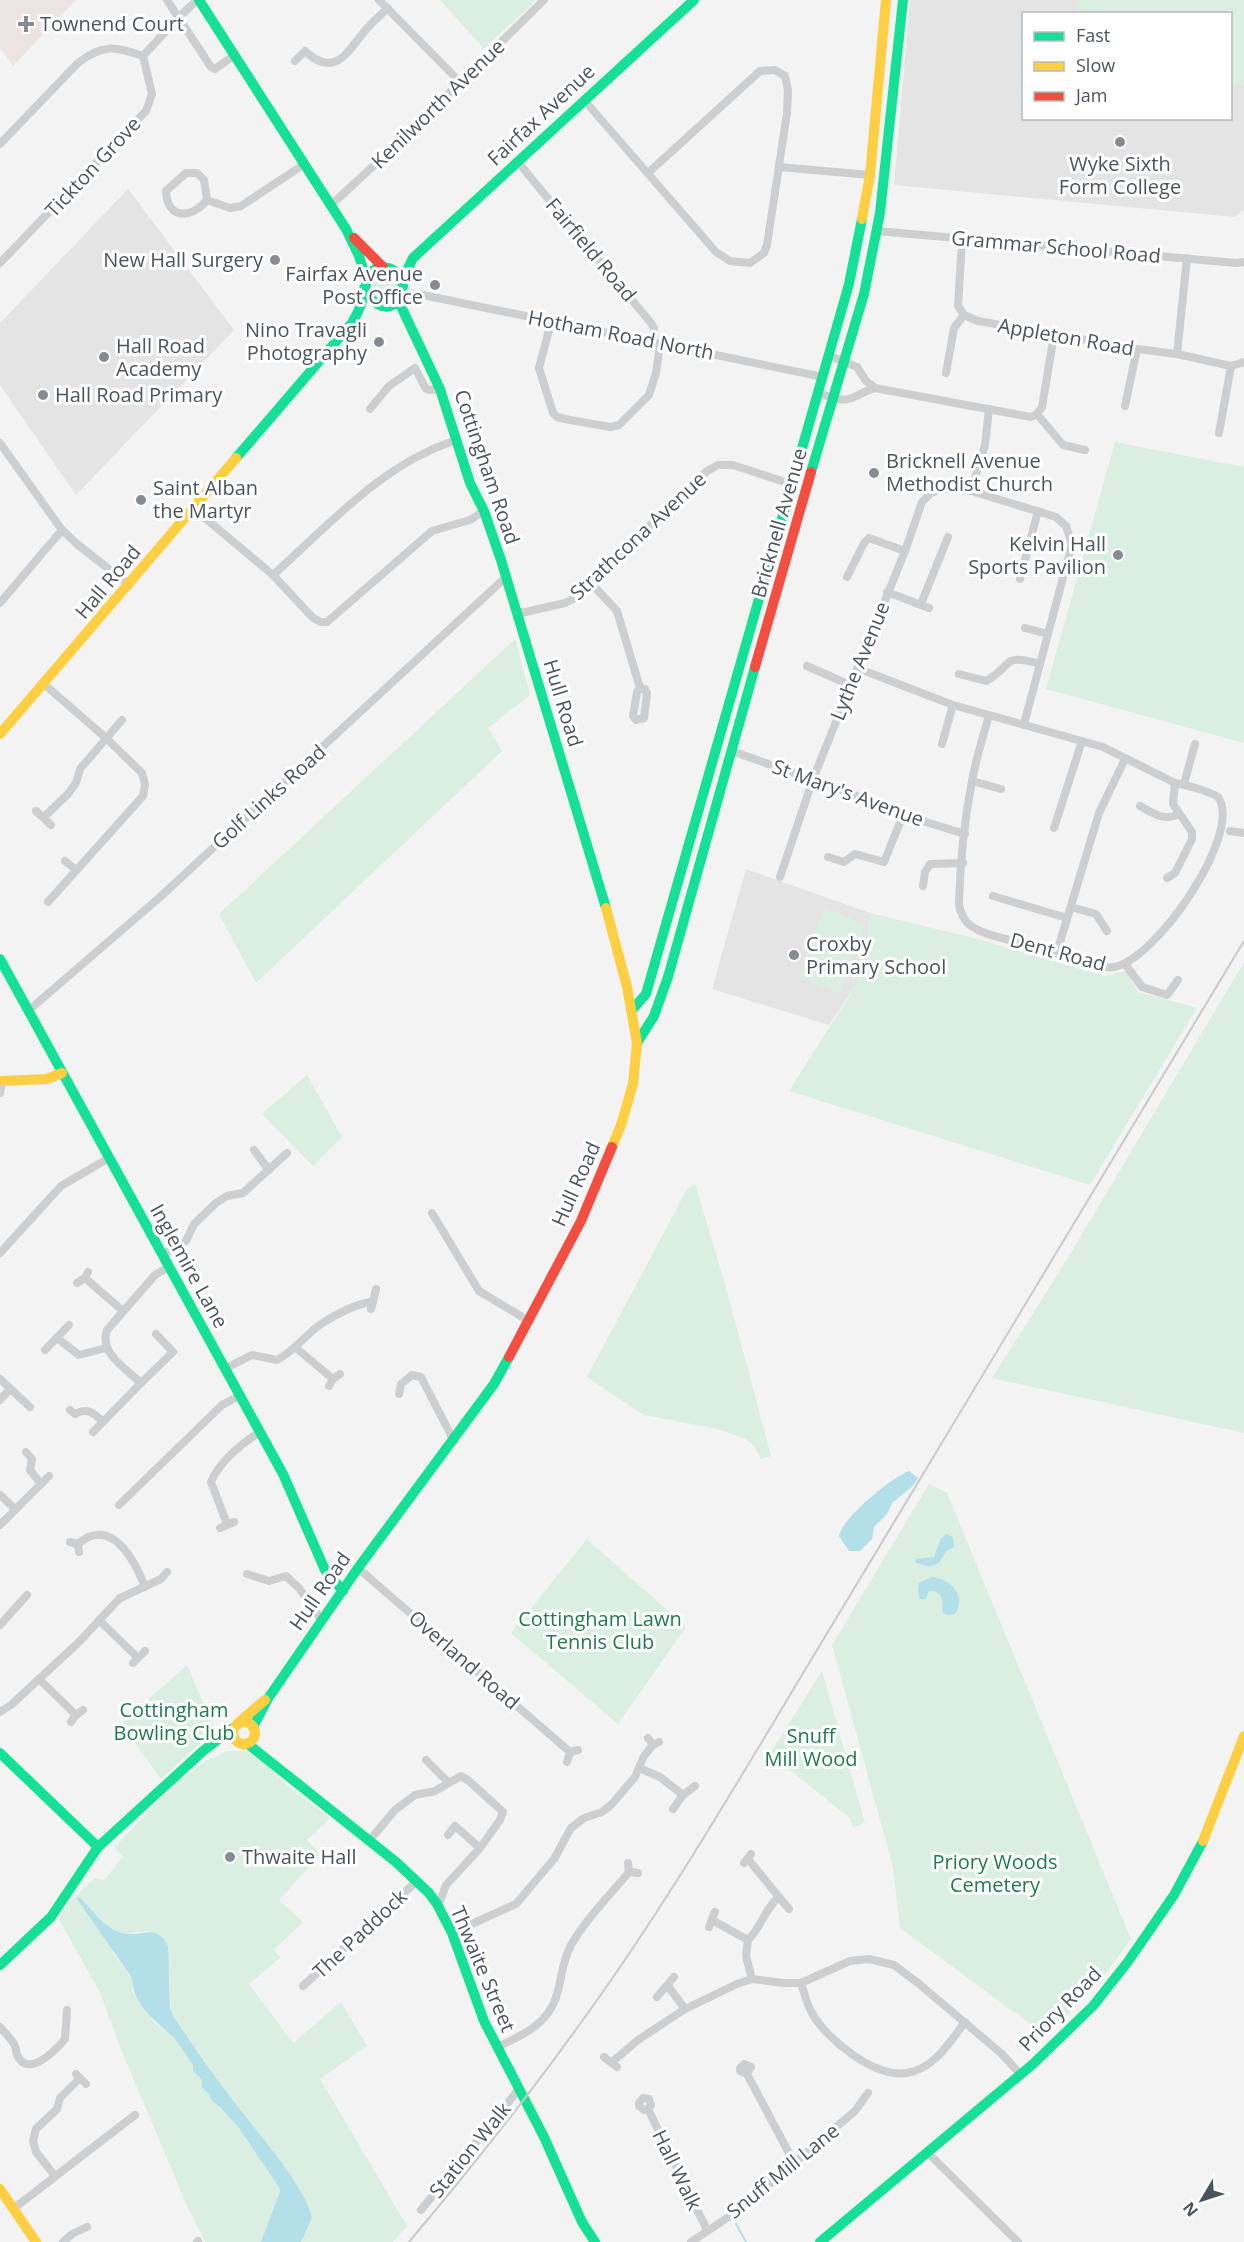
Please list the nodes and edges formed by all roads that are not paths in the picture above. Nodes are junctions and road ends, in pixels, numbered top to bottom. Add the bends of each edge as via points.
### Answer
1 (167, 0) edge
2 (198, 0) edge
3 (379, 0) edge
4 (544, 0) edge
5 (694, 0) edge
6 (886, 0) edge
7 (903, 0) edge
8 (388, 8) junction
9 (178, 18) junction
10 (144, 56) junction
11 (233, 56) junction
12 (295, 61) dead end
13 (460, 82) junction
14 (584, 100) junction
15 (876, 103) junction
16 (891, 104) junction
17 (0, 144) edge
18 (517, 161) junction
19 (303, 165) junction
20 (779, 167) junction
21 (648, 173) junction
22 (870, 176) junction
23 (207, 200) junction
24 (330, 206) junction
25 (345, 230) junction
26 (877, 231) junction
27 (962, 240) junction
28 (413, 258) junction
29 (1187, 258) junction
30 (0, 263) edge
31 (1240, 263) edge
32 (386, 267) junction
33 (365, 283) junction
34 (401, 290) junction
35 (382, 306) junction
36 (358, 314) junction
37 (964, 315) junction
38 (551, 322) junction
39 (1054, 334) junction
40 (414, 336) junction
41 (656, 344) junction
42 (1137, 349) junction
43 (1177, 354) junction
44 (830, 356) junction
45 (845, 361) junction
46 (1244, 362) edge
47 (1231, 366) junction
48 (946, 373) dead end
49 (823, 378) junction
50 (875, 388) junction
51 (441, 389) junction
52 (819, 393) junction
53 (834, 399) junction
54 (1125, 406) dead end
55 (989, 409) junction
56 (370, 410) dead end
57 (1034, 416) junction
58 (1219, 433) dead end
59 (457, 440) junction
60 (0, 443) edge
61 (1085, 450) dead end
62 (791, 484) junction
63 (971, 491) junction
64 (193, 508) junction
65 (484, 511) junction
66 (1038, 511) junction
67 (62, 530) junction
68 (948, 537) dead end
69 (905, 551) junction
70 (273, 575) junction
71 (506, 577) junction
72 (847, 577) dead end
73 (1020, 579) dead end
74 (590, 582) junction
75 (129, 585) junction
76 (887, 592) junction
77 (0, 603) edge
78 (518, 614) junction
79 (1025, 628) dead end
80 (1048, 634) junction
81 (1040, 664) junction
82 (807, 666) dead end
83 (857, 668) junction
84 (959, 674) dead end
85 (44, 684) junction
86 (850, 685) junction
87 (640, 688) dead end
88 (953, 705) junction
89 (989, 715) junction
90 (122, 720) dead end
91 (1024, 724) junction
92 (0, 734) edge
93 (106, 738) junction
94 (1082, 741) junction
95 (942, 744) dead end
96 (1196, 744) dead end
97 (732, 751) junction
98 (1125, 759) junction
99 (813, 780) junction
100 (972, 782) junction
101 (1175, 783) junction
102 (1184, 784) junction
103 (1001, 789) dead end
104 (1140, 806) dead end
105 (36, 811) dead end
106 (1179, 814) junction
107 (903, 815) junction
108 (44, 817) junction
109 (51, 825) dead end
110 (1054, 828) dead end
111 (1230, 831) junction
112 (1244, 833) edge
113 (965, 834) junction
114 (1227, 840) dead end
115 (828, 857) dead end
116 (65, 861) dead end
117 (963, 863) junction
118 (76, 870) junction
119 (784, 875) dead end
120 (1167, 878) dead end
121 (923, 886) dead end
122 (1204, 889) dead end
123 (993, 896) dead end
124 (48, 902) dead end
125 (1071, 907) junction
126 (1067, 918) junction
127 (1107, 931) dead end
128 (1057, 952) junction
129 (0, 959) edge
130 (1125, 964) junction
131 (1178, 980) dead end
132 (632, 1010) junction
133 (28, 1011) junction
134 (637, 1043) junction
135 (62, 1073) junction
136 (1, 1081) edge
137 (0, 1093) edge
138 (254, 1150) dead end
139 (287, 1153) dead end
140 (109, 1158) junction
141 (269, 1170) junction
142 (433, 1212) dead end
143 (0, 1253) edge
144 (162, 1255) junction
145 (169, 1267) junction
146 (83, 1278) dead end
147 (376, 1289) dead end
148 (123, 1311) junction
149 (529, 1321) junction
150 (69, 1325) dead end
151 (156, 1334) dead end
152 (57, 1338) junction
153 (106, 1348) junction
154 (296, 1348) junction
155 (45, 1350) dead end
156 (226, 1368) junction
157 (0, 1379) edge
158 (334, 1380) dead end
159 (141, 1383) junction
160 (10, 1389) junction
161 (399, 1394) dead end
162 (240, 1395) junction
163 (0, 1400) edge
164 (30, 1407) dead end
165 (70, 1410) dead end
166 (103, 1422) junction
167 (93, 1432) dead end
168 (260, 1432) junction
169 (454, 1441) junction
170 (26, 1452) dead end
171 (49, 1476) dead end
172 (41, 1484) junction
173 (0, 1495) edge
174 (120, 1505) dead end
175 (15, 1509) junction
176 (0, 1525) edge
177 (227, 1525) dead end
178 (75, 1546) dead end
179 (358, 1568) junction
180 (167, 1572) dead end
181 (244, 1573) dead end
182 (145, 1587) junction
183 (343, 1591) junction
184 (27, 1595) dead end
185 (99, 1620) junction
186 (322, 1621) junction
187 (0, 1624) edge
188 (145, 1651) dead end
189 (39, 1679) junction
190 (269, 1697) junction
191 (83, 1710) dead end
192 (0, 1712) edge
193 (235, 1726) junction
194 (252, 1735) junction
195 (1244, 1736) edge
196 (236, 1742) junction
197 (654, 1742) dead end
198 (203, 1751) junction
199 (0, 1753) edge
200 (427, 1760) dead end
201 (567, 1762) dead end
202 (639, 1768) junction
203 (448, 1782) junction
204 (695, 1786) dead end
205 (683, 1795) junction
206 (674, 1809) dead end
207 (447, 1835) dead end
208 (369, 1841) junction
209 (98, 1847) junction
210 (480, 1848) junction
211 (748, 1859) dead end
212 (628, 1863) dead end
213 (629, 1872) junction
214 (638, 1872) dead end
215 (417, 1881) junction
216 (779, 1897) junction
217 (437, 1904) junction
218 (789, 1909) dead end
219 (712, 1920) dead end
220 (452, 1933) junction
221 (748, 1940) junction
222 (0, 1965) edge
223 (674, 1977) dead end
224 (752, 1979) junction
225 (801, 1983) junction
226 (303, 1986) dead end
227 (668, 1986) junction
228 (657, 1997) dead end
229 (686, 2009) junction
230 (68, 2010) dead end
231 (965, 2022) junction
232 (0, 2027) edge
233 (497, 2047) junction
234 (604, 2056) dead end
235 (747, 2074) dead end
236 (1021, 2074) junction
237 (81, 2079) dead end
238 (519, 2089) junction
239 (868, 2093) dead end
240 (648, 2109) dead end
241 (135, 2116) dead end
242 (927, 2152) junction
243 (795, 2161) junction
244 (55, 2176) junction
245 (0, 2189) edge
246 (13, 2209) junction
247 (421, 2210) dead end
248 (87, 2227) dead end
249 (707, 2230) junction
250 (36, 2242) edge
251 (63, 2242) edge
252 (595, 2242) edge
253 (691, 2242) edge
254 (820, 2242) edge
255 (1018, 2242) edge

1 - 9 street
2 - 9 street
2 - 11 street
3 - 8 street
4 - 13 street, Kenilworth Avenue
5 - 14 street, Fairfax Avenue
6 - 15 street, Bricknell Avenue
7 - 16 street, Bricknell Avenue
8 - 12 street via 340,61 318,62 305,51
8 - 13 street
9 - 10 street
9 - 11 street via 211,67 215,69
10 - 17 street via 121,49 102,48 90,53
10 - 30 street, Tickton Grove via 152,94 146,111
11 - 19 street
13 - 24 street, Kenilworth Avenue
14 - 18 street, Fairfax Avenue
14 - 21 street
15 - 16 street
15 - 22 street, Bricknell Avenue
16 - 26 street, Bricknell Avenue
18 - 28 street, Fairfax Avenue
18 - 41 street, Fairfield Road via 651,323
19 - 23 street via 241,206 230,208
19 - 24 street
20 - 21 street via 767,245 764,253 750,263 730,261 716,252
20 - 21 street via 788,90 785,76 764,69
20 - 22 street
22 - 44 street, Bricknell Avenue
23 - 23 street via 182,215 175,213 166,191 186,173 197,173 204,180
24 - 25 street
25 - 32 street
25 - 33 street via 359,256
26 - 27 street, Grammar School Road
26 - 45 street, Bricknell Avenue
27 - 29 street, Grammar School Road
27 - 37 street via 958,306
28 - 32 street, Fairfax Avenue via 399,266
28 - 34 street, Fairfax Avenue
29 - 31 street, Grammar School Road
29 - 43 street
32 - 33 street via 373,270
32 - 34 street via 397,272
33 - 35 street via 368,299
33 - 36 street, Hall Road
34 - 35 street
34 - 38 street, Hotham Road North
34 - 40 street, Cottingham Road
35 - 36 street, Hall Road
35 - 40 street, Cottingham Road via 398,316
36 - 64 street, Hall Road
37 - 39 street, Appleton Road
37 - 48 street via 954,328
38 - 41 street, Hotham Road North
38 - 41 street via 539,368 553,413 565,419 619,425 649,395 656,373
39 - 42 street, Appleton Road
39 - 57 street via 1042,407
40 - 51 street, Cottingham Road
41 - 49 street, Hotham Road North
42 - 43 street, Appleton Road
42 - 54 street
43 - 47 street, Appleton Road
44 - 45 street
44 - 49 street, Bricknell Avenue
45 - 50 street via 857,367
45 - 53 street, Bricknell Avenue
46 - 47 street, Appleton Road
47 - 58 street
49 - 52 street, Bricknell Avenue
50 - 53 street via 850,399
50 - 55 street
51 - 56 street via 426,389 415,368 389,386
51 - 59 street, Cottingham Road
52 - 53 street
52 - 62 street, Bricknell Avenue
53 - 97 street, Bricknell Avenue
55 - 57 street
55 - 63 street via 985,446
57 - 61 street via 1063,445
59 - 65 street, Cottingham Road via 470,483
59 - 70 street via 432,448 390,471
60 - 67 street
62 - 74 street, Strathcona Avenue via 733,465 718,465
62 - 132 street, Bricknell Avenue via 646,994
63 - 66 street, Lythe Avenue
63 - 69 street, Lythe Avenue via 943,488 931,493 922,502
64 - 70 street
64 - 75 street, Hall Road
65 - 70 street via 470,520 432,531 327,622 313,618
65 - 71 street, Cottingham Road
66 - 73 street
66 - 80 street, Lythe Avenue via 1056,517 1066,526 1072,544
67 - 75 street
67 - 77 street
68 - 76 street via 925,606
69 - 72 street via 869,538
69 - 76 street, Lythe Avenue
71 - 78 street, Cottingham Road
71 - 133 street, Golf Links Road via 193,867
74 - 78 street, Strathcona Avenue via 567,602
74 - 87 street via 617,611
75 - 85 street, Hall Road
76 - 83 street, Lythe Avenue
78 - 132 street, Hull Road
79 - 80 street
80 - 81 street, Lythe Avenue
81 - 84 street via 1020,658 1010,661 986,681
81 - 91 street, Lythe Avenue
82 - 86 street
83 - 86 street, Lythe Avenue
83 - 88 street
85 - 92 street, Hall Road
85 - 93 street
86 - 99 street, Lythe Avenue
88 - 89 street
88 - 95 street
89 - 91 street
89 - 100 street, Dent Road
90 - 93 street
91 - 94 street
93 - 108 street via 80,769 68,794
93 - 118 street via 142,773 146,784 143,796
94 - 98 street
94 - 110 street
96 - 102 street
97 - 99 street, St Mary's Avenue
97 - 134 street, Bricknell Avenue via 668,977 654,1016
98 - 101 street
98 - 125 street via 1099,813
99 - 107 street, St Mary's Avenue
99 - 119 street, Lythe Avenue
100 - 103 street
100 - 113 street, Dent Road
101 - 102 street
101 - 106 street via 1173,804
102 - 111 street via 1218,797 1228,813
104 - 106 street via 1164,818
105 - 108 street
106 - 120 street via 1192,832 1192,839 1175,873
107 - 113 street, St Mary's Avenue
107 - 115 street via 884,862 855,854 844,862
108 - 109 street
111 - 112 street
111 - 114 street
113 - 117 street, Dent Road
116 - 118 street
117 - 121 street via 930,864
117 - 128 street, Dent Road via 959,905 965,920 977,930
118 - 124 street
122 - 130 street, Dent Road via 1158,940
123 - 126 street
125 - 126 street
125 - 127 street via 1096,915
126 - 128 street
128 - 130 street, Dent Road via 1102,967
129 - 133 street, Inglemire Lane
130 - 131 street via 1142,987 1167,995
132 - 134 street, Hull Road
133 - 135 street, Inglemire Lane
134 - 149 street, Hull Road via 633,1084 621,1125 581,1221
135 - 136 street via 47,1079
135 - 140 street, Inglemire Lane
136 - 137 street
138 - 141 street
139 - 141 street
140 - 143 street via 61,1186
140 - 144 street, Inglemire Lane
141 - 144 street via 243,1193 216,1203 194,1224 186,1241
142 - 149 street via 478,1291
144 - 145 street, Inglemire Lane
145 - 148 street via 155,1275
145 - 156 street, Inglemire Lane
146 - 148 street
147 - 154 street via 372,1306 364,1302 321,1324
148 - 153 street via 107,1330
149 - 169 street, Hull Road via 494,1384
150 - 152 street
151 - 159 street via 173,1352
152 - 153 street via 78,1355
152 - 155 street
153 - 159 street
154 - 156 street via 277,1360 252,1355
154 - 158 street
156 - 162 street, Inglemire Lane
157 - 160 street
159 - 166 street
160 - 163 street
160 - 164 street
161 - 169 street via 401,1384 412,1375 421,1377
162 - 168 street, Inglemire Lane
162 - 174 street via 222,1405
165 - 166 street via 75,1414 93,1412
166 - 167 street
168 - 177 street via 244,1442 211,1482
168 - 183 street, Inglemire Lane via 284,1474 325,1570
169 - 179 street, Hull Road
170 - 172 street via 32,1459 30,1470
171 - 172 street
172 - 175 street
173 - 175 street
175 - 176 street
178 - 182 street via 86,1536 98,1534 116,1541 136,1565
179 - 183 street, Hull Road
179 - 201 street, Overland Road via 574,1751
180 - 182 street
181 - 186 street via 269,1581 286,1576
182 - 185 street via 120,1598
183 - 186 street, Hull Road
184 - 187 street
185 - 188 street via 135,1661
185 - 189 street
186 - 190 street, Hull Road
189 - 191 street via 73,1718
189 - 192 street
190 - 193 street, Hull Road
190 - 194 street, Hull Road
193 - 194 street via 245,1721
193 - 196 street via 232,1734
193 - 198 street, Hull Road
194 - 196 street via 242,1744
194 - 208 street, Thwaite Street via 272,1762
195 - 236 street, Priory Road via 1207,1834 1154,1927 1093,2006
196 - 198 street
197 - 202 street
198 - 209 street, Hull Road
199 - 209 street
200 - 203 street
202 - 205 street via 660,1777
202 - 220 street via 602,1812 571,1828 554,1859 516,1904
203 - 208 street via 435,1791 415,1795 395,1810
203 - 210 street via 460,1776 503,1812
204 - 205 street
205 - 206 street
207 - 210 street via 455,1826
208 - 215 street, Thwaite Street
209 - 222 street, Hull Road via 51,1917
210 - 217 street via 446,1885
211 - 216 street
212 - 213 street
213 - 214 street
213 - 233 street via 579,1932 561,1968 557,1995 546,2017 536,2027
215 - 217 street, Thwaite Street
215 - 226 street, The Paddock
216 - 218 street
216 - 221 street
217 - 220 street, Thwaite Street
219 - 221 street
220 - 233 street, Thwaite Street
221 - 224 street via 746,1956
223 - 227 street
224 - 225 street
224 - 229 street
225 - 231 street via 850,1960 869,1959 894,1965
225 - 231 street via 823,2029 855,2056 891,2073 908,2073 927,2065
227 - 228 street
227 - 229 street
229 - 234 street via 638,2040 615,2065
230 - 232 street via 65,2039 40,2063 28,2065 21,2061
231 - 236 street
233 - 238 street, Thwaite Street
235 - 243 street
236 - 242 street, Priory Road
237 - 244 street via 68,2088 57,2109 36,2129 36,2152
238 - 247 street, Station Walk
238 - 252 street, Thwaite Street
239 - 243 street, Snuff Mill Lane via 855,2110
240 - 249 street, Hall Walk
241 - 244 street
242 - 254 street, Priory Road
242 - 255 street
243 - 249 street, Snuff Mill Lane via 739,2210
244 - 246 street
245 - 246 street
246 - 250 street
248 - 251 street
249 - 253 street, Snuff Mill Lane

